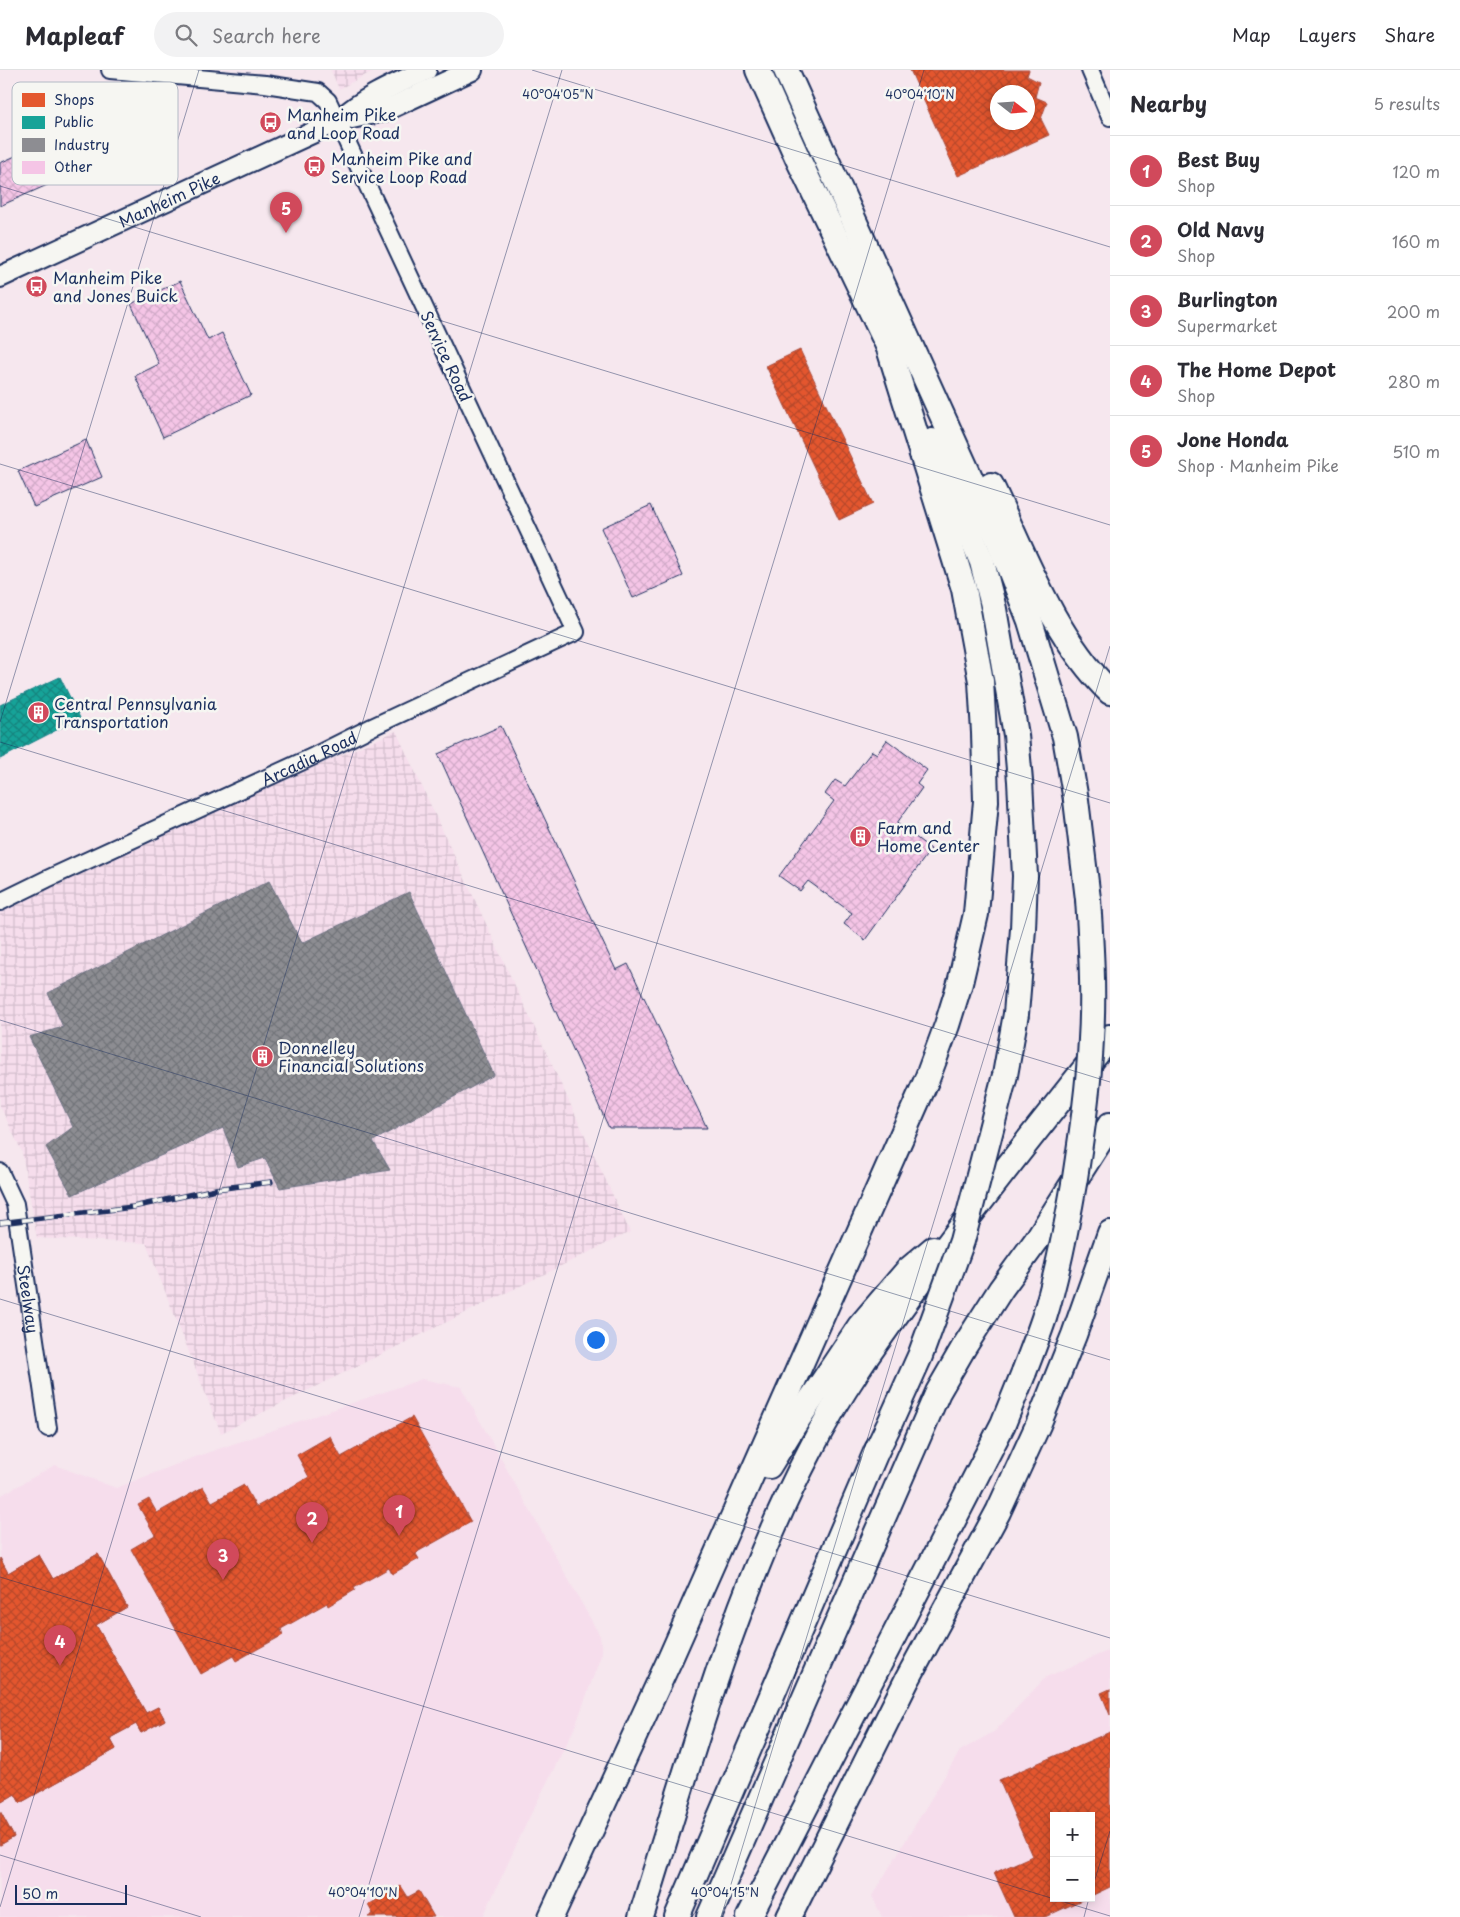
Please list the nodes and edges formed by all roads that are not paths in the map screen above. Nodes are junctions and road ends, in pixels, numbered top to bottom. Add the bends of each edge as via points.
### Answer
1 (110, 70) edge
2 (426, 70) edge
3 (472, 70) edge
4 (758, 70) edge
5 (786, 70) edge
6 (1090, 70) edge
7 (1110, 117) edge
8 (338, 122) junction
9 (0, 277) edge
10 (887, 342) junction
11 (912, 350) junction
12 (556, 590) joint
13 (1110, 692) edge
14 (0, 902) edge
15 (1110, 1037) edge
16 (1110, 1125) edge
17 (0, 1172) edge
18 (963, 1223) junction
19 (1110, 1232) edge
20 (48, 1428) dead end
21 (716, 1554) junction
22 (551, 1917) edge
23 (641, 1917) edge
24 (677, 1917) edge
25 (708, 1917) edge
26 (749, 1917) edge
27 (789, 1917) edge

1 - 8 street, Service Road via 318,92 328,101
2 - 8 main road, Manheim Pike via 372,95
3 - 8 main road, Manheim Pike via 384,111
4 - 10 highway
5 - 11 highway
6 - 7 street
8 - 9 main road, Manheim Pike
8 - 12 street, Service Road
10 - 21 highway via 964,589 981,681 986,801 976,914 960,983 927,1079
10 - 24 highway, bridge via 979,554 994,609 1016,734 1023,830 1023,929 1016,1014 1002,1084 962,1241 920,1356
11 - 13 highway via 958,414 1055,619 1072,648
11 - 26 highway, bridge via 998,539 1040,650 1065,737 1076,800 1091,950 1091,1039 1084,1115 1056,1275 1044,1319 1003,1424
12 - 14 street, Arcadia Road via 576,632
15 - 18 highway
16 - 25 highway via 1036,1241 1001,1289 938,1392
17 - 20 street, Steelway via 15,1204
18 - 21 highway via 907,1271 860,1326 794,1425
18 - 23 highway via 862,1361 811,1448 781,1509 724,1654
19 - 27 highway via 1038,1426 998,1512 907,1680
21 - 22 highway via 622,1767

